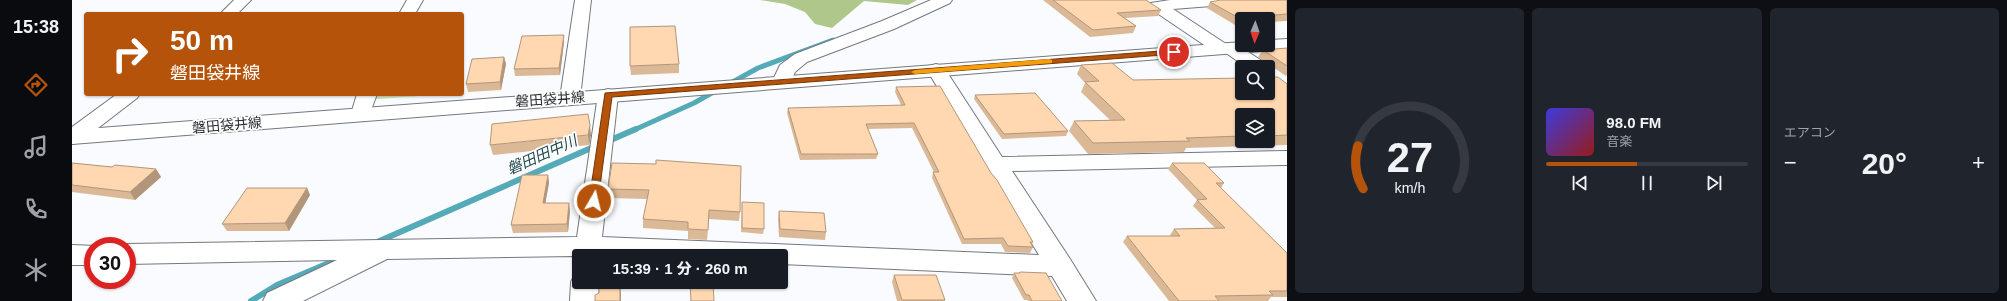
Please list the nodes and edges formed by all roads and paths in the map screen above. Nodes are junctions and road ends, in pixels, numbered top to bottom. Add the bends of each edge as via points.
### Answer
1 (243, 0) edge
2 (415, 0) edge
3 (583, 0) edge
4 (944, 0) edge
5 (1224, 0) edge
6 (222, 8) edge
7 (408, 12) edge
8 (1287, 44) edge
9 (1275, 45) edge
10 (1235, 47) edge
11 (1226, 48) junction
12 (1246, 60) edge
13 (936, 70) junction
14 (782, 82) junction
15 (608, 95) junction
16 (101, 96) edge
17 (127, 96) edge
18 (366, 96) edge
19 (570, 98) junction
20 (361, 114) junction
21 (72, 118) edge
22 (72, 137) edge
23 (1287, 158) edge
24 (996, 164) junction
25 (386, 248) junction
26 (587, 249) edge
27 (572, 251) edge
28 (136, 254) edge
29 (72, 255) edge
30 (84, 255) edge
31 (788, 257) edge
32 (1061, 266) junction
33 (585, 289) edge
34 (277, 301) edge
35 (584, 301) edge
36 (1082, 301) edge

1 - 6 street via 234,10
2 - 7 street
3 - 19 street
4 - 14 street via 888,25 801,58 787,69
5 - 11 street via 1157,6
8 - 9 street, 磐田袋井線
10 - 11 street, 磐田袋井線
11 - 12 street
11 - 13 street, 磐田袋井線
13 - 14 street, 磐田袋井線
13 - 24 street
14 - 15 street, 磐田袋井線
15 - 19 street, 磐田袋井線
15 - 26 street
16 - 21 street
17 - 22 street
18 - 20 street
19 - 20 street, 磐田袋井線
20 - 22 street, 磐田袋井線
23 - 24 street
24 - 32 street
25 - 27 street
25 - 28 street
25 - 34 street
29 - 30 street
31 - 32 street
32 - 36 street
33 - 35 street

